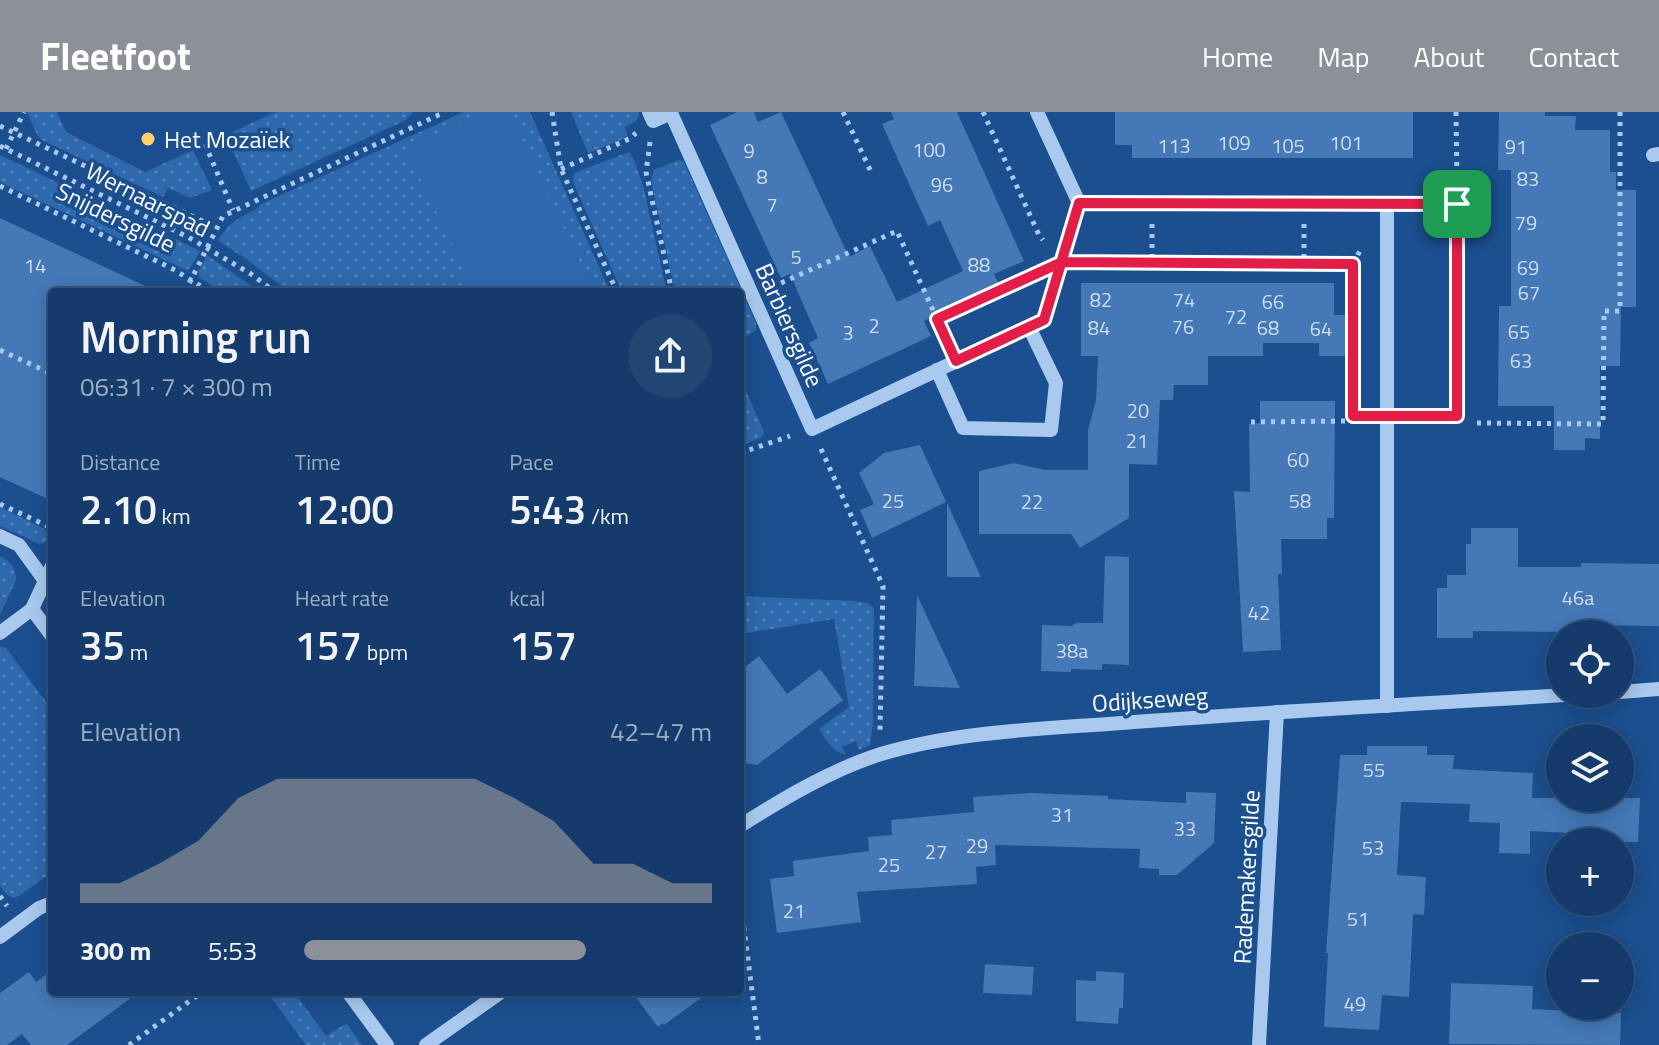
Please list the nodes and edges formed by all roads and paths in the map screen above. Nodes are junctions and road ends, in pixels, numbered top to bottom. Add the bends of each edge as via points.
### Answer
1 (23, 112) edge
2 (445, 112) edge
3 (552, 112) edge
4 (843, 112) edge
5 (983, 112) edge
6 (1037, 112) edge
7 (1456, 112) edge
8 (1620, 112) edge
9 (672, 113) edge
10 (651, 116) edge
11 (0, 126) edge
12 (14, 132) junction
13 (205, 144) dead end
14 (3, 147) edge
15 (561, 169) junction
16 (872, 174) dead end
17 (0, 186) edge
18 (1079, 203) junction
19 (1152, 203) junction
20 (1304, 204) junction
21 (1387, 204) junction
22 (1457, 204) junction
23 (233, 210) junction
24 (217, 228) junction
25 (207, 248) junction
26 (1062, 262) junction
27 (1152, 263) junction
28 (1304, 263) junction
29 (191, 280) junction
30 (187, 288) edge
31 (204, 288) edge
32 (270, 288) edge
33 (615, 288) edge
34 (671, 288) edge
35 (753, 295) junction
36 (937, 319) junction
37 (1029, 327) junction
38 (0, 350) edge
39 (956, 361) junction
40 (937, 370) junction
41 (48, 372) edge
42 (1353, 416) junction
43 (1387, 416) junction
44 (1457, 416) junction
45 (1251, 422) dead end
46 (812, 429) junction
47 (744, 452) edge
48 (0, 504) edge
49 (48, 526) edge
50 (0, 536) edge
51 (48, 575) edge
52 (45, 581) junction
53 (32, 609) junction
54 (48, 631) edge
55 (0, 633) edge
56 (1659, 689) edge
57 (1634, 691) edge
58 (1546, 696) edge
59 (1387, 706) junction
60 (1277, 712) junction
61 (879, 755) junction
62 (744, 824) edge
63 (48, 905) edge
64 (744, 928) edge
65 (0, 937) edge
66 (196, 996) edge
67 (351, 996) edge
68 (495, 996) edge
69 (129, 1045) edge
70 (387, 1045) edge
71 (426, 1045) edge
72 (759, 1045) edge
73 (1259, 1045) edge

1 - 12 path
2 - 23 path
3 - 15 path
4 - 16 path
5 - 26 path via 1039,235
6 - 18 street
7 - 22 path
8 - 44 path via 1620,311 1604,311 1603,424 1474,423
9 - 10 street, Barbiersgilde
9 - 35 street, Barbiersgilde
10 - 15 path via 629,139
10 - 34 path via 646,172
11 - 12 path
12 - 14 path
12 - 24 path
13 - 23 path
14 - 25 path, Wernaarspad
15 - 33 path
17 - 29 path, Snijdersgilde
18 - 19 street
18 - 26 street
19 - 20 street
19 - 27 path
20 - 21 street
20 - 28 path
21 - 22 street
21 - 43 street
22 - 44 street
23 - 24 path
24 - 25 path
25 - 29 path
25 - 32 path, Wernaarspad
26 - 27 path
26 - 36 path
26 - 37 street via 1044,320
27 - 28 path
28 - 42 path via 1353,264
29 - 30 path
29 - 31 path, Snijdersgilde
35 - 36 path via 897,231
35 - 46 street, Barbiersgilde
36 - 39 path
37 - 39 street
37 - 40 street via 1056,383 1051,430 963,428
38 - 41 path
39 - 40 street
40 - 46 street
42 - 43 path
42 - 45 path via 1353,421
43 - 44 street
43 - 59 street
46 - 47 path
46 - 61 path via 883,586
48 - 49 path
50 - 52 street via 19,545
51 - 52 street
52 - 53 street
53 - 54 street
53 - 55 street
56 - 57 street
58 - 59 street, Odijkseweg
59 - 60 street, Odijkseweg
60 - 61 street, Odijkseweg via 971,735
60 - 73 street, Rademakersgilde
61 - 62 street, Odijkseweg via 816,782
63 - 65 street
64 - 72 path
66 - 69 path
67 - 70 street
68 - 71 street

